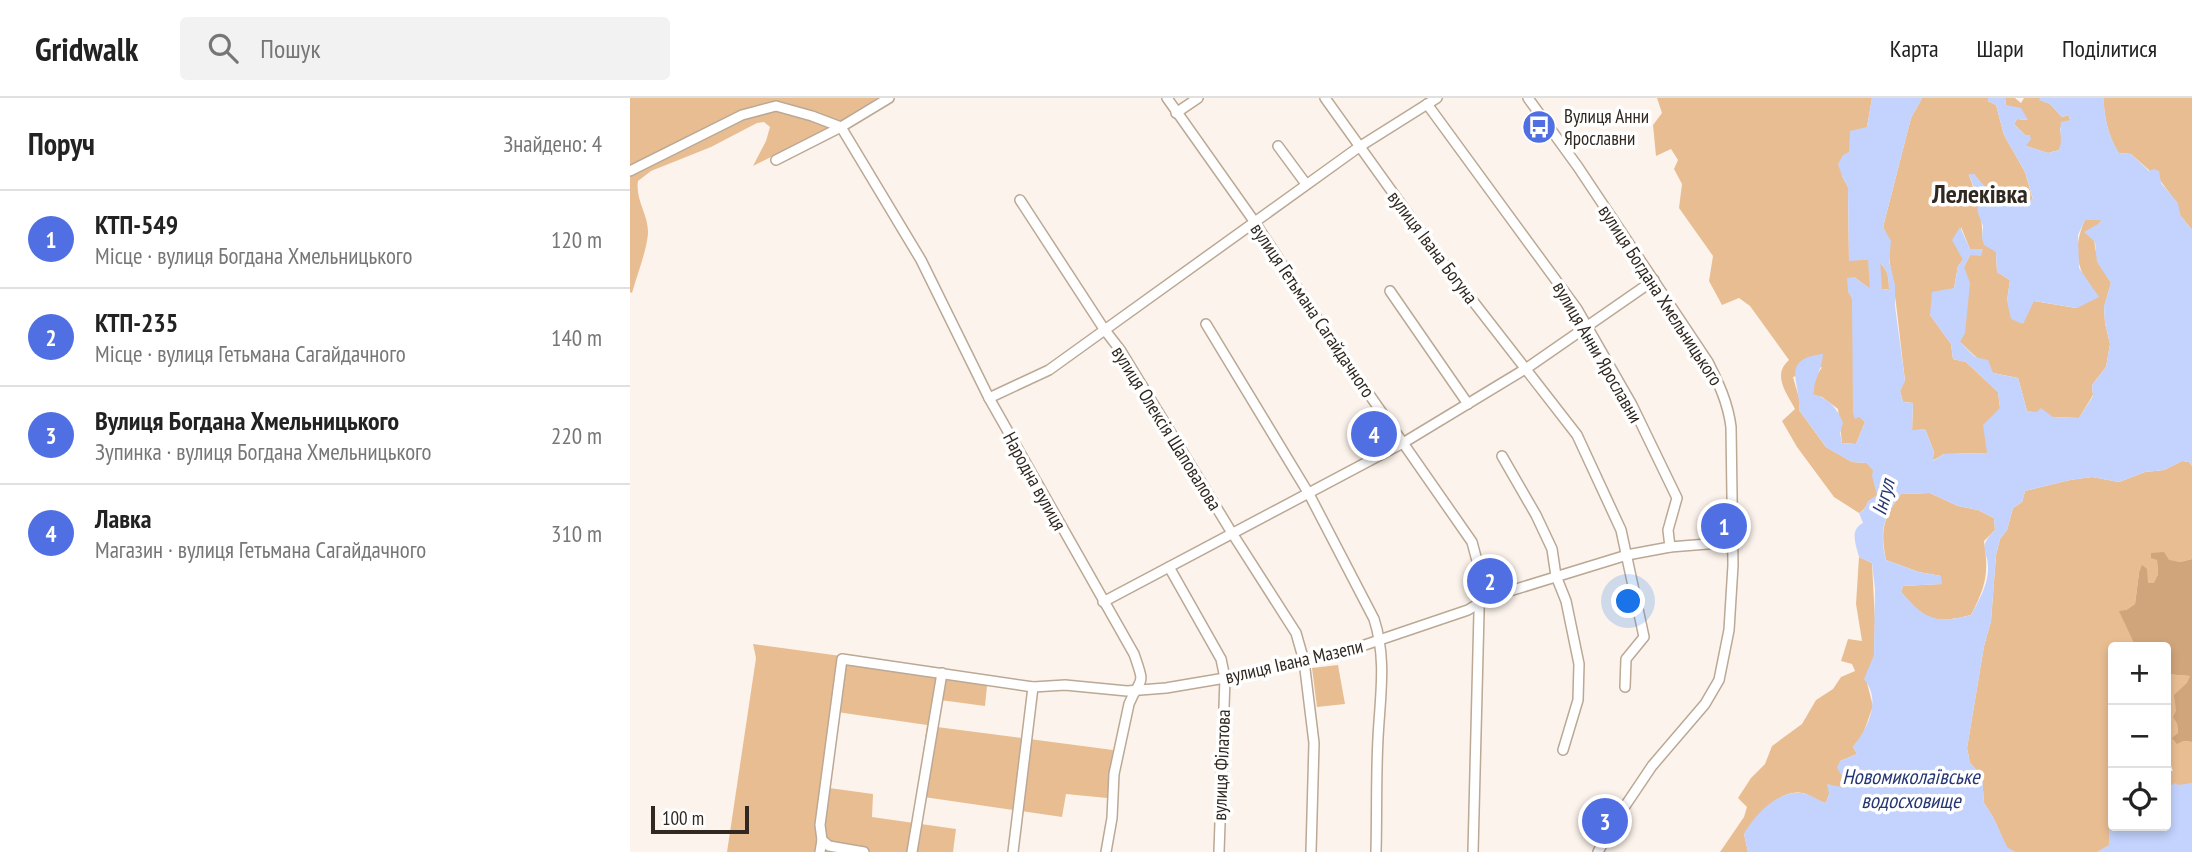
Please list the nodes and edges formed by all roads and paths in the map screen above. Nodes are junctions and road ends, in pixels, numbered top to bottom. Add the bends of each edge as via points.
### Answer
1 (889, 98) edge
2 (1167, 98) edge
3 (1198, 98) edge
4 (1325, 98) edge
5 (1437, 98) edge
6 (1528, 98) edge
7 (1427, 104) junction
8 (1177, 113) junction
9 (841, 127) junction
10 (1278, 146) dead end
11 (1359, 147) junction
12 (776, 160) dead end
13 (630, 171) edge
14 (1306, 184) junction
15 (1020, 200) dead end
16 (1254, 221) junction
17 (1654, 279) junction
18 (1390, 291) dead end
19 (1206, 324) dead end
20 (1585, 327) junction
21 (1104, 329) junction
22 (1527, 368) junction
23 (989, 398) junction
24 (1468, 404) junction
25 (1403, 443) junction
26 (1502, 456) dead end
27 (1309, 494) junction
28 (1231, 533) junction
29 (1732, 542) junction
30 (1670, 547) junction
31 (1627, 555) junction
32 (1169, 567) junction
33 (1556, 576) junction
34 (1103, 602) junction
35 (1479, 604) junction
36 (1381, 640) junction
37 (1304, 661) junction
38 (942, 673) junction
39 (1225, 678) junction
40 (1033, 687) junction
41 (1625, 687) dead end
42 (1136, 690) junction
43 (1563, 750) dead end
44 (822, 840) junction
45 (820, 852) edge
46 (864, 852) edge
47 (912, 852) edge
48 (1013, 852) edge
49 (1106, 852) edge
50 (1219, 852) edge
51 (1311, 852) edge
52 (1376, 852) edge
53 (1473, 852) edge
54 (1598, 852) edge

1 - 9 street
2 - 8 street, вулиця Гетьмана Сагайдачного
3 - 8 street
4 - 11 street, вулиця Івана Богуна
5 - 7 street
6 - 17 street, вулиця Богдана Хмельницького
7 - 11 street
7 - 20 street, вулиця Анни Ярославни via 1577,309
8 - 16 street, вулиця Гетьмана Сагайдачного
9 - 12 street
9 - 13 street via 776,106 742,115
9 - 23 street, Народна вулиця via 921,260
10 - 14 street
11 - 14 street
11 - 22 street, вулиця Івана Богуна
14 - 16 street
15 - 21 street, вулиця Олексія Шаповалова
16 - 21 street
16 - 25 street, вулиця Гетьмана Сагайдачного
17 - 20 street
17 - 29 street, вулиця Богдана Хмельницького via 1708,362 1730,413
18 - 24 street
19 - 27 street
20 - 22 street
20 - 30 street, вулиця Анни Ярославни via 1632,405 1677,498 1668,530
21 - 23 street via 1049,370
21 - 28 street, вулиця Олексія Шаповалова
22 - 24 street
22 - 31 street, вулиця Івана Богуна via 1577,435 1621,530
23 - 34 street, Народна вулиця
24 - 25 street
25 - 27 street
25 - 35 street, вулиця Гетьмана Сагайдачного via 1472,542 1480,572
26 - 33 street via 1552,549
27 - 28 street
27 - 36 street
28 - 32 street
28 - 37 street, вулиця Олексія Шаповалова via 1296,633
29 - 30 street, вулиця Івана Мазепи
29 - 54 street, вулиця Богдана Хмельницького via 1728,630 1719,680 1705,704 1652,766
30 - 31 street, вулиця Івана Мазепи
31 - 33 street, вулиця Івана Мазепи
31 - 41 street, вулиця Івана Богуна via 1644,637 1626,659
32 - 34 street
32 - 39 street, вулиця Філатова via 1222,659
33 - 35 street, вулиця Івана Мазепи
33 - 43 street via 1579,664 1578,700
34 - 42 street, Народна вулиця via 1134,654 1142,677
35 - 36 street, вулиця Івана Мазепи
35 - 53 street, вулиця Гетьмана Сагайдачного
36 - 37 street, вулиця Івана Мазепи
36 - 52 street
37 - 39 street, вулиця Івана Мазепи
37 - 51 street, вулиця Олексія Шаповалова via 1314,743
38 - 40 street, вулиця Івана Мазепи
38 - 44 street, вулиця Івана Мазепи via 842,659 820,825
38 - 47 street
39 - 42 street, вулиця Івана Мазепи
39 - 50 street, вулиця Філатова
40 - 42 street, вулиця Івана Мазепи
40 - 48 street
42 - 49 street, Народна вулиця via 1114,774
44 - 45 street
44 - 46 street via 830,846

